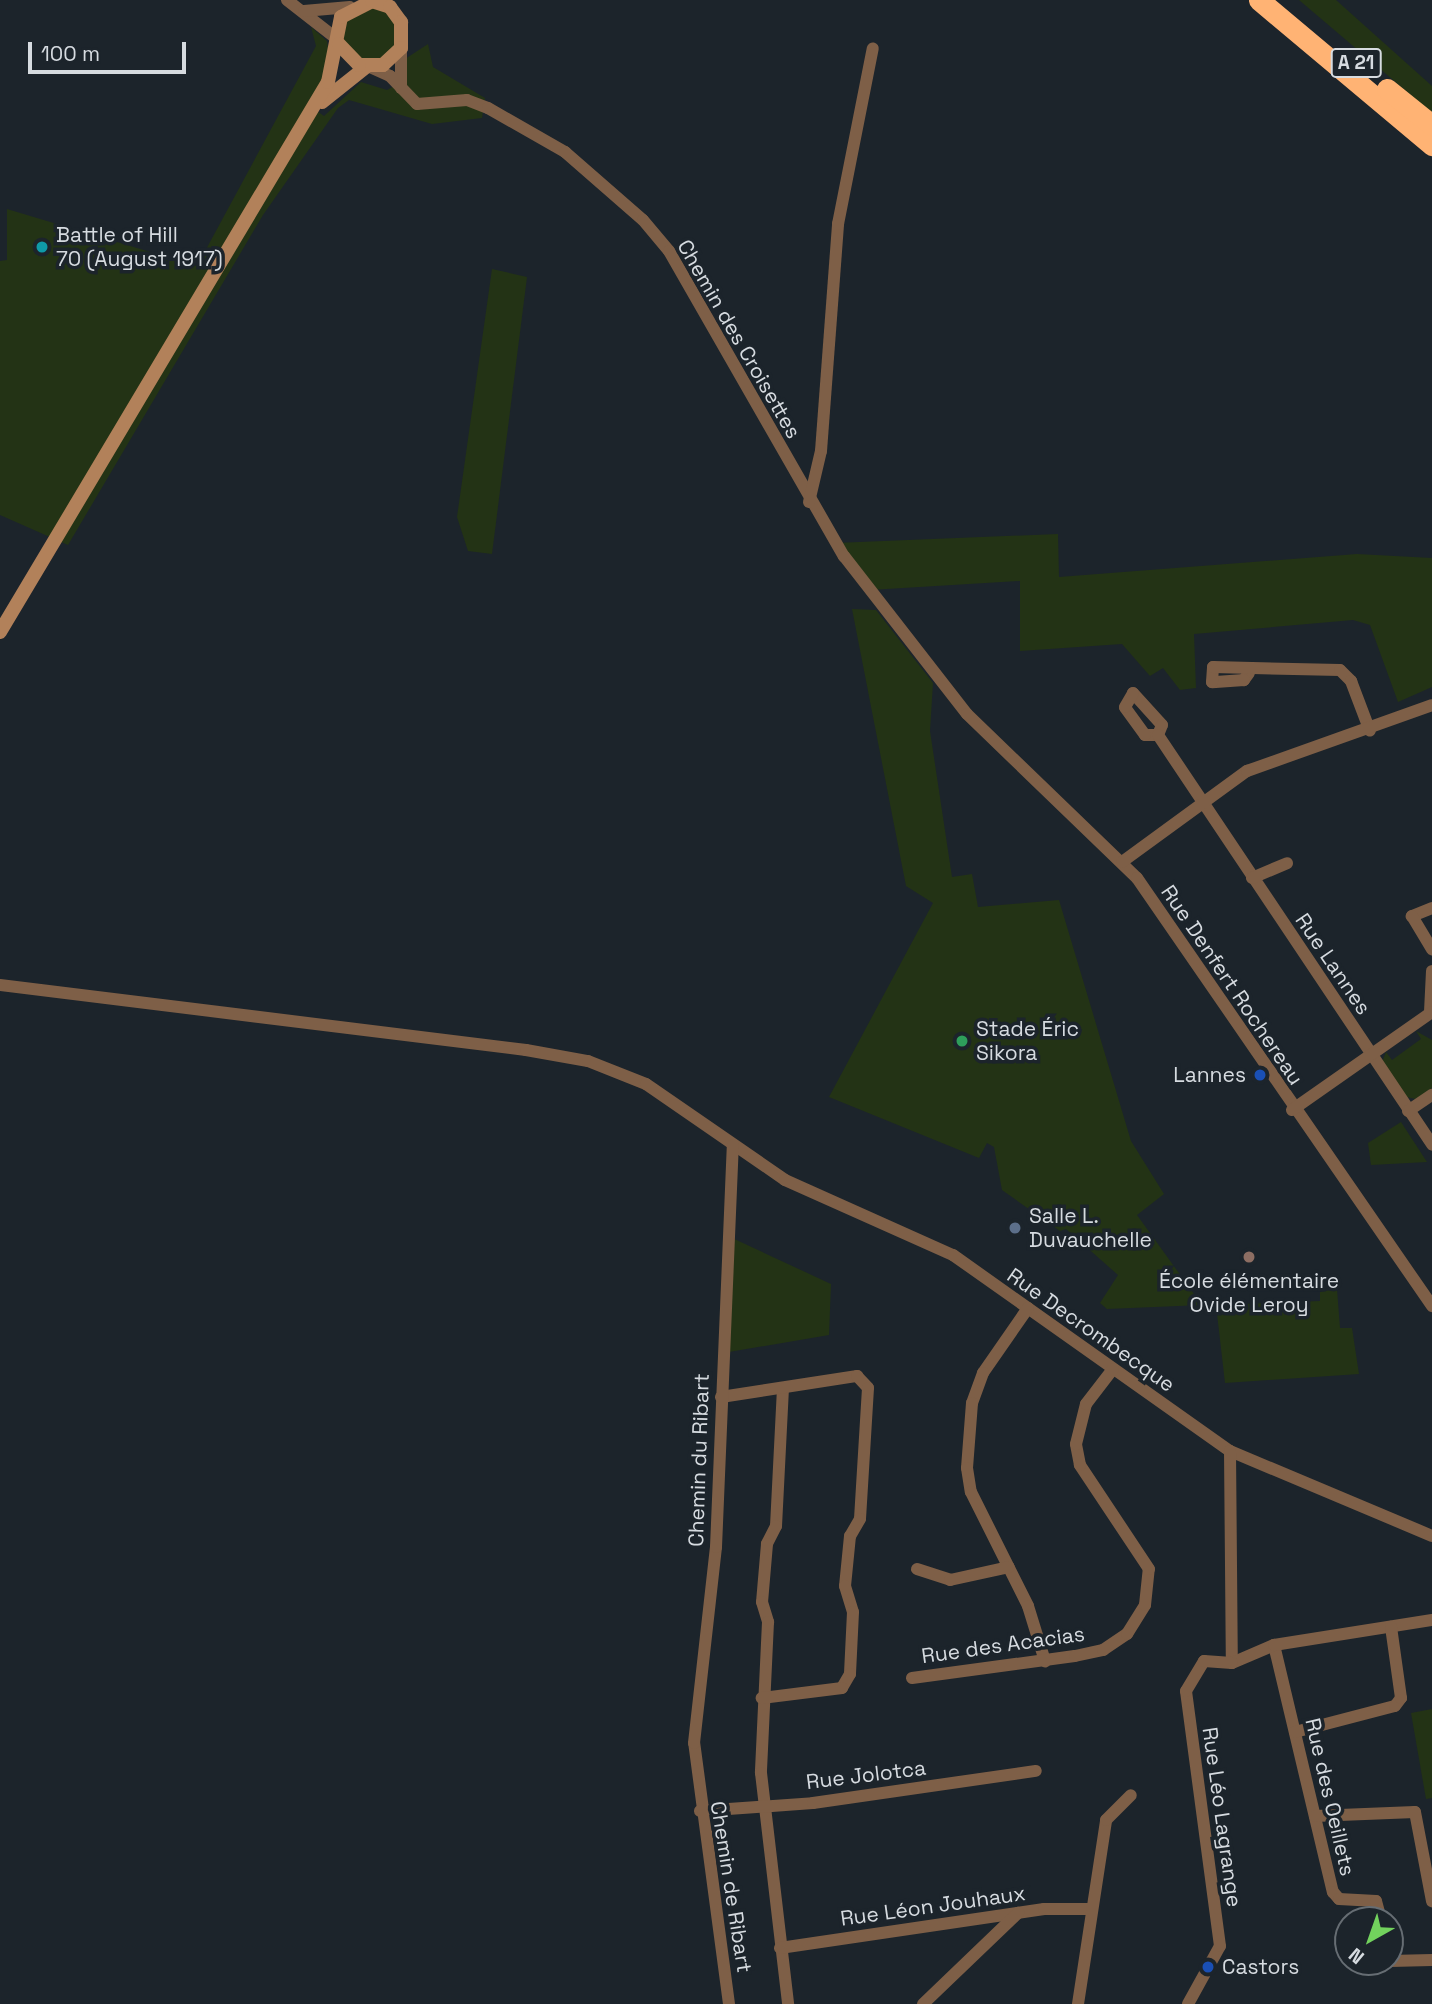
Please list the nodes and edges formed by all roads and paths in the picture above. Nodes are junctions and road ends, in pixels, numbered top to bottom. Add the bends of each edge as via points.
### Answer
1 (287, 0) edge
2 (1259, 0) edge
3 (1281, 0) edge
4 (359, 3) edge
5 (396, 7) edge
6 (303, 10) junction
7 (338, 42) junction
8 (401, 48) junction
9 (873, 48) dead end
10 (368, 67) junction
11 (401, 88) junction
12 (309, 115) junction
13 (1432, 125) edge
14 (1432, 145) edge
15 (809, 502) junction
16 (0, 632) edge
17 (1249, 673) dead end
18 (1432, 705) edge
19 (967, 714) joint
20 (1370, 731) junction
21 (1158, 735) dead end
22 (1205, 802) junction
23 (1122, 862) junction
24 (1287, 863) dead end
25 (1252, 878) junction
26 (1432, 908) edge
27 (1431, 944) edge
28 (1432, 971) edge
29 (0, 985) edge
30 (1429, 1015) edge
31 (1432, 1031) edge
32 (1372, 1056) junction
33 (1432, 1095) edge
34 (1292, 1110) junction
35 (1408, 1111) junction
36 (733, 1145) junction
37 (1432, 1145) edge
38 (1432, 1306) edge
39 (1028, 1308) junction
40 (1113, 1368) junction
41 (783, 1388) junction
42 (720, 1397) junction
43 (1230, 1451) junction
44 (1432, 1536) edge
45 (1009, 1567) junction
46 (917, 1569) dead end
47 (1432, 1620) edge
48 (1391, 1627) junction
49 (1274, 1644) junction
50 (1045, 1661) junction
51 (1232, 1663) junction
52 (912, 1678) dead end
53 (762, 1699) junction
54 (1295, 1732) junction
55 (1036, 1771) dead end
56 (695, 1776) joint
57 (1131, 1795) dead end
58 (763, 1804) junction
59 (700, 1811) junction
60 (1315, 1815) junction
61 (1432, 1901) edge
62 (1377, 1906) edge
63 (1093, 1909) junction
64 (1018, 1913) junction
65 (780, 1948) junction
66 (1404, 1961) edge
67 (1432, 1961) edge
68 (729, 2004) edge
69 (788, 2004) edge
70 (923, 2004) edge
71 (1078, 2004) edge
72 (1188, 2004) edge

1 - 6 street
2 - 14 highway, A 21
3 - 13 highway, A 21
4 - 5 main road
4 - 6 street
4 - 7 main road
5 - 8 main road
6 - 7 street
7 - 10 main road via 346,57
7 - 12 main road via 335,66
8 - 10 main road via 388,62
8 - 11 street
9 - 15 street via 838,223 821,451
10 - 11 street, Chemin des Croisettes
10 - 12 main road
11 - 15 street, Chemin des Croisettes via 417,104 467,100 488,107 565,152 643,220 669,251
12 - 16 main road
15 - 19 street, Chemin des Croisettes
17 - 20 street via 1340,670 1351,681
18 - 20 street
19 - 23 street, Rue Denfert Rochereau
20 - 22 street via 1247,771
21 - 22 street, Rue Lannes
22 - 23 street
22 - 25 street, Rue Lannes
23 - 34 street, Rue Denfert Rochereau
24 - 25 street
25 - 32 street, Rue Lannes
26 - 27 street via 1412,916
28 - 30 street
29 - 36 street, Rue Decrombecque via 366,1026 588,1061 684,1105
30 - 31 street
30 - 32 street
32 - 34 street
32 - 35 street, Rue Lannes
33 - 35 street
34 - 38 street, Rue Denfert Rochereau
35 - 37 street, Rue Lannes
36 - 39 street, Rue Decrombecque via 810,1193 925,1239
36 - 42 street, Chemin du Ribart
39 - 40 street, Rue Decrombecque
39 - 45 street via 983,1373 969,1442 971,1492
40 - 43 street, Rue Decrombecque
40 - 50 street, Rue des Acacias via 1086,1404 1076,1444 1080,1465 1140,1548 1149,1569 1145,1605 1127,1634 1103,1650
41 - 42 street
41 - 53 street via 776,1526 767,1544 762,1602 768,1622
41 - 53 street via 857,1376 868,1388 859,1519 850,1536 845,1586 853,1612 850,1674 842,1688
42 - 56 street, Chemin du Ribart via 716,1547
43 - 44 street, Rue Decrombecque
43 - 51 street
45 - 46 street via 950,1580
45 - 50 street
47 - 48 street
48 - 49 street
48 - 54 street via 1401,1698 1395,1706
49 - 51 street
49 - 54 street, Rue des Oeillets
50 - 52 street, Rue des Acacias
51 - 72 street, Rue Léo Lagrange via 1204,1661 1186,1691 1220,1946
53 - 58 street
54 - 60 street, Rue des Oeillets
55 - 58 street, Rue Jolotca
56 - 59 street, Chemin de Ribart
57 - 63 street via 1106,1821
58 - 59 street, Rue Jolotca
58 - 65 street
59 - 68 street, Chemin de Ribart
60 - 61 street via 1415,1812
60 - 62 street, Rue des Oeillets via 1333,1892 1339,1899 1376,1901
63 - 64 street, Rue Léon Jouhaux
63 - 71 street
64 - 65 street, Rue Léon Jouhaux
64 - 70 street
65 - 69 street
66 - 67 street

